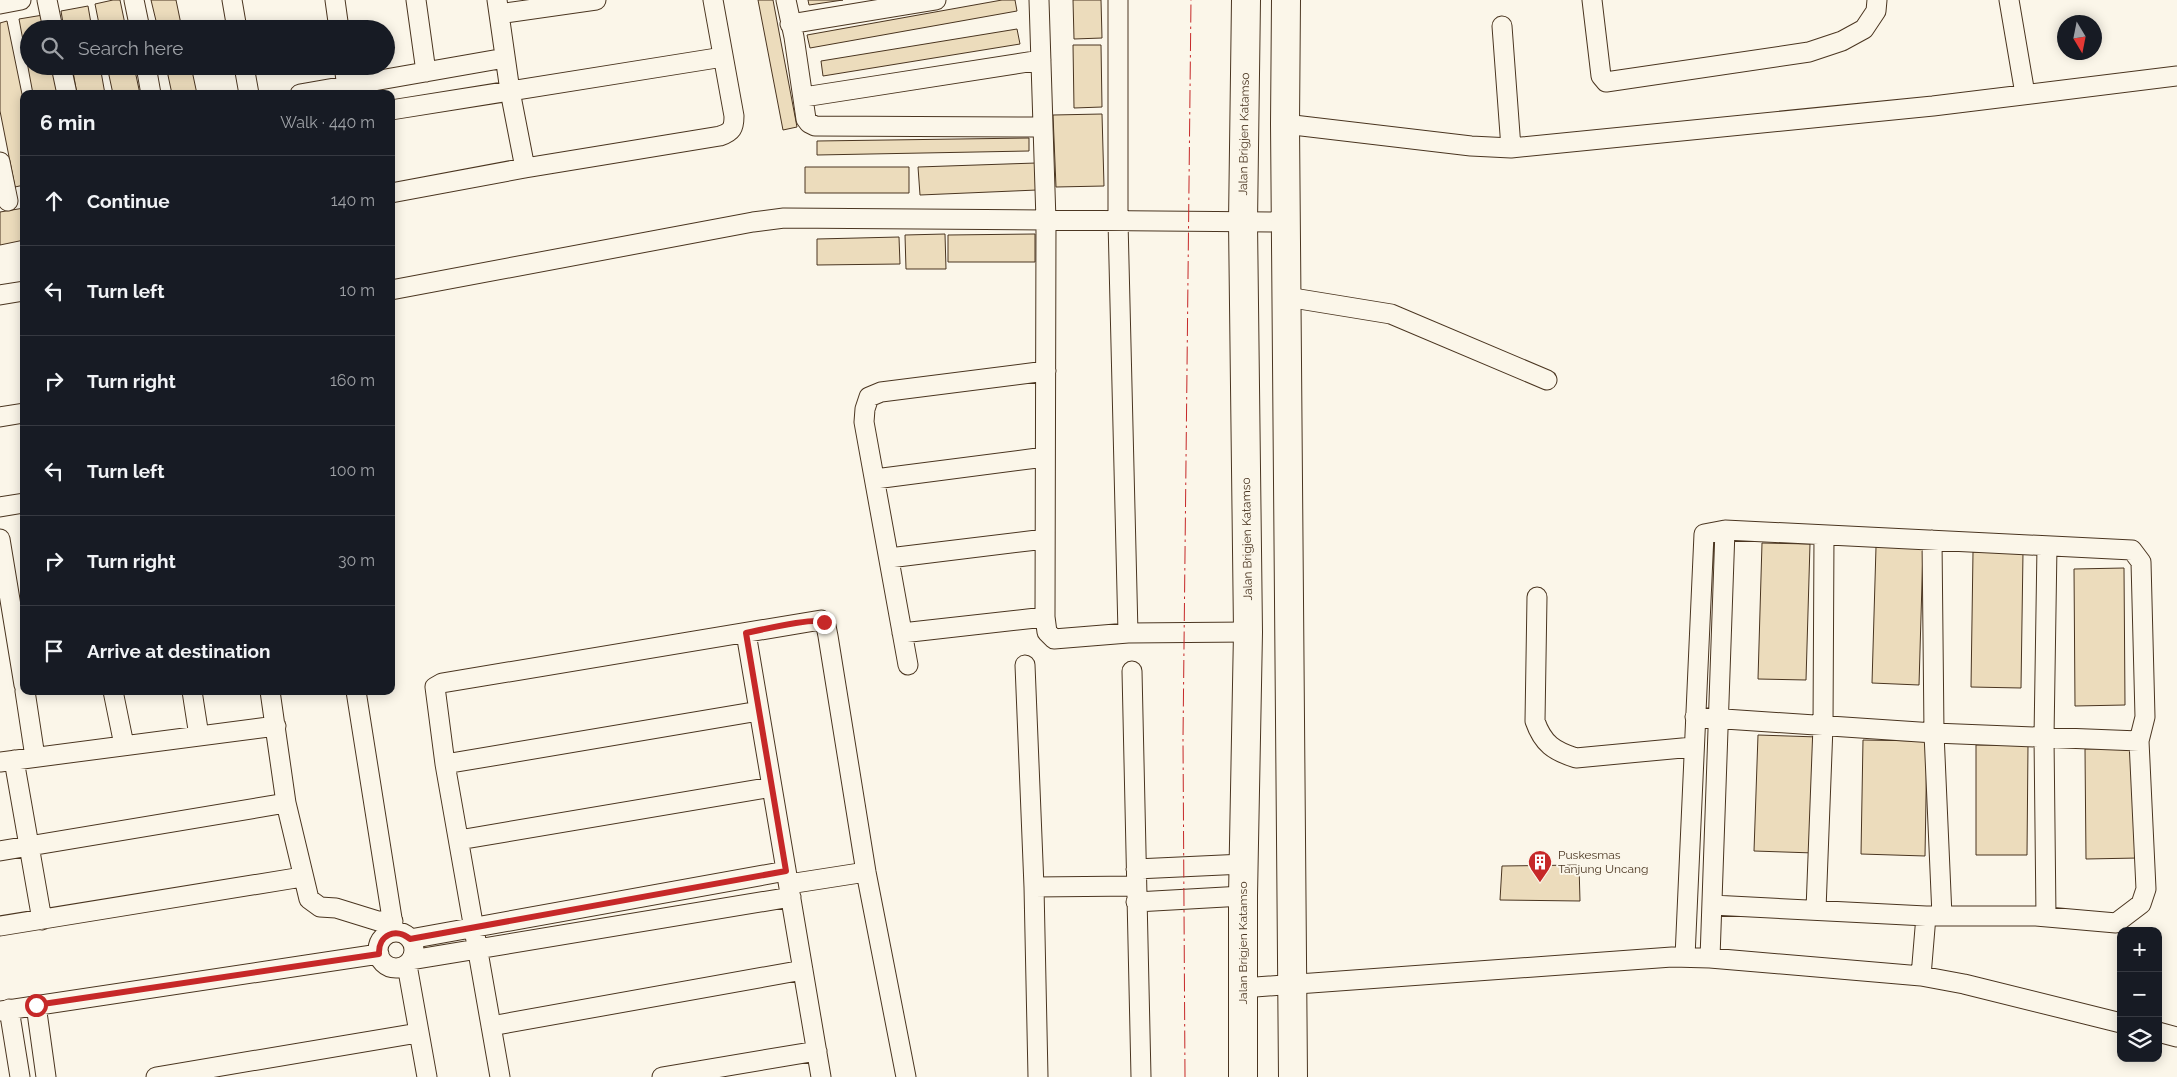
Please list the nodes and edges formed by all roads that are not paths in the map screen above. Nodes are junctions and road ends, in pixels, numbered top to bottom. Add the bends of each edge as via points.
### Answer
1 (20, 0) edge
2 (47, 0) edge
3 (134, 0) edge
4 (232, 0) edge
5 (335, 0) edge
6 (416, 0) edge
7 (596, 0) edge
8 (713, 0) edge
9 (786, 0) edge
10 (936, 0) edge
11 (1039, 0) edge
12 (1118, 0) edge
13 (1246, 0) edge
14 (1286, 0) edge
15 (1592, 0) edge
16 (1878, 0) edge
17 (2009, 0) edge
18 (0, 4) edge
19 (498, 7) edge
20 (51, 20) edge
21 (138, 20) edge
22 (235, 20) edge
23 (338, 20) edge
24 (790, 24) junction
25 (1502, 26) dead end
26 (723, 57) junction
27 (505, 58) junction
28 (1041, 60) junction
29 (426, 72) junction
30 (63, 75) edge
31 (148, 75) edge
32 (246, 75) edge
33 (345, 75) edge
34 (2177, 76) edge
35 (347, 89) edge
36 (66, 90) edge
37 (150, 90) edge
38 (248, 90) edge
39 (510, 91) junction
40 (2025, 94) junction
41 (804, 97) junction
42 (395, 109) edge
43 (1285, 124) junction
44 (1043, 127) junction
45 (1511, 148) junction
46 (0, 162) edge
47 (526, 168) junction
48 (395, 192) edge
49 (11, 201) edge
50 (1046, 221) junction
51 (1118, 221) junction
52 (1243, 222) junction
53 (1286, 222) junction
54 (395, 289) edge
55 (20, 292) edge
56 (0, 295) edge
57 (1287, 298) junction
58 (1046, 371) junction
59 (1547, 380) dead end
60 (20, 414) edge
61 (0, 417) edge
62 (1045, 457) junction
63 (875, 479) junction
64 (20, 504) edge
65 (0, 507) edge
66 (1725, 530) junction
67 (1824, 535) junction
68 (0, 539) edge
69 (1045, 540) junction
70 (1932, 540) junction
71 (2047, 546) junction
72 (889, 558) junction
73 (1537, 597) dead end
74 (1045, 617) junction
75 (1248, 632) junction
76 (746, 633) junction
77 (902, 633) junction
78 (1128, 633) junction
79 (20, 661) edge
80 (908, 665) dead end
81 (1025, 666) dead end
82 (1132, 672) dead end
83 (26, 695) edge
84 (114, 695) edge
85 (193, 695) edge
86 (271, 695) edge
87 (357, 695) edge
88 (759, 711) junction
89 (1695, 717) junction
90 (1719, 719) junction
91 (276, 726) junction
92 (1823, 726) junction
93 (1934, 733) junction
94 (199, 736) junction
95 (2044, 737) junction
96 (2139, 741) junction
97 (124, 745) junction
98 (1693, 746) junction
99 (35, 757) junction
100 (4, 760) edge
101 (445, 764) junction
102 (772, 786) junction
103 (286, 803) junction
104 (459, 840) junction
105 (30, 847) junction
106 (0, 851) edge
107 (1244, 864) junction
108 (866, 872) junction
109 (302, 876) junction
110 (789, 884) junction
111 (1136, 886) junction
112 (1034, 887) junction
113 (1243, 896) junction
114 (1712, 905) junction
115 (1816, 910) junction
116 (1934, 916) junction
117 (2046, 917) junction
118 (42, 920) junction
119 (0, 926) edge
120 (474, 927) junction
121 (399, 931) junction
122 (478, 949) junction
123 (379, 954) junction
124 (1685, 957) junction
125 (1710, 958) junction
126 (409, 962) junction
127 (803, 970) junction
128 (1921, 976) junction
129 (1294, 985) junction
130 (1242, 988) junction
131 (36, 1005) junction
132 (5, 1010) edge
133 (2117, 1022) edge
134 (491, 1026) junction
135 (418, 1033) junction
136 (2162, 1033) edge
137 (2177, 1037) edge
138 (817, 1051) junction
139 (20, 1077) edge
140 (46, 1077) edge
141 (156, 1077) edge
142 (426, 1077) edge
143 (500, 1077) edge
144 (662, 1077) edge
145 (821, 1077) edge
146 (906, 1077) edge
147 (1038, 1077) edge
148 (1141, 1077) edge
149 (1243, 1077) edge
150 (1294, 1077) edge

1 - 18 street
2 - 20 street
3 - 21 street
4 - 22 street
5 - 23 street
6 - 29 street
7 - 19 street
8 - 26 street
9 - 24 street
10 - 24 street
11 - 28 street
12 - 51 street
13 - 52 highway, Jalan Brigjen Katamso
14 - 43 highway
15 - 16 street via 1601,76 1606,82 1808,52 1842,41 1864,29 1876,11
17 - 40 street
19 - 27 street
24 - 41 street
25 - 45 street
26 - 39 street
26 - 47 street via 734,116 734,127 730,132
27 - 29 street
27 - 39 street
28 - 41 street
28 - 44 street
29 - 35 street
30 - 36 street
31 - 37 street
32 - 38 street
33 - 35 street
34 - 40 street
39 - 42 street
39 - 47 street
40 - 45 street
41 - 44 street via 806,118 815,126
43 - 45 street
43 - 53 highway
44 - 50 street
46 - 49 street
47 - 48 street
50 - 51 street
50 - 54 street via 776,219
50 - 58 street
51 - 52 street
51 - 78 street
52 - 53 street
52 - 75 highway, Jalan Brigjen Katamso
53 - 57 highway
55 - 56 street
57 - 59 street via 1392,314
57 - 129 highway
58 - 62 street
58 - 63 street via 881,392 869,397 864,422
60 - 61 street
62 - 63 street
62 - 69 street
63 - 72 street
64 - 65 street
66 - 67 street
66 - 89 street via 1703,535
66 - 90 street
67 - 70 street
67 - 92 street
68 - 79 street
69 - 72 street
69 - 74 street
70 - 71 street
70 - 93 street
71 - 95 street
71 - 96 street via 2132,550 2141,562 2145,717
72 - 77 street
73 - 98 street via 1535,721 1540,736 1548,744 1560,753 1576,758
74 - 77 street
74 - 78 street via 1047,632 1054,639
75 - 78 street
75 - 107 highway, Jalan Brigjen Katamso
76 - 88 street
76 - 101 street via 437,684 436,705
76 - 108 street via 821,620 826,626
77 - 80 street
81 - 112 street
82 - 111 street
83 - 99 street
84 - 97 street
85 - 94 street
86 - 91 street
87 - 121 street
88 - 101 street
88 - 102 street
89 - 90 street
89 - 98 street
90 - 92 street
90 - 114 street
91 - 94 street
91 - 103 street
92 - 93 street
92 - 115 street
93 - 95 street
93 - 116 street
94 - 97 street
95 - 96 street
95 - 117 street
96 - 117 street via 2146,889 2141,904 2116,923
97 - 99 street
98 - 124 street
99 - 100 street
100 - 105 street
101 - 104 street
102 - 104 street
102 - 110 street
103 - 105 street
103 - 109 street
104 - 120 street
105 - 106 street
105 - 118 street
107 - 111 street
107 - 113 highway, Jalan Brigjen Katamso
108 - 110 street
108 - 146 street
109 - 118 street
109 - 121 street via 305,891 314,905 336,908
110 - 120 street
110 - 122 street
110 - 127 street
111 - 112 street
111 - 113 street
111 - 148 street
112 - 147 street
113 - 130 highway, Jalan Brigjen Katamso
114 - 115 street
114 - 125 street
115 - 116 street
116 - 117 street
116 - 128 street
118 - 119 street
120 - 121 street
120 - 122 street
121 - 123 street via 380,942
121 - 126 street via 414,949
122 - 126 street
122 - 134 street
123 - 126 street via 390,967 402,967
123 - 131 street
124 - 125 street
124 - 129 street
125 - 128 street
126 - 135 street
127 - 134 street
127 - 138 street
128 - 133 street
129 - 130 street
129 - 150 highway
130 - 149 highway, Jalan Brigjen Katamso
131 - 132 street
131 - 140 street
132 - 139 street
134 - 143 street
135 - 141 street
135 - 142 street
136 - 137 street
138 - 144 street
138 - 145 street

